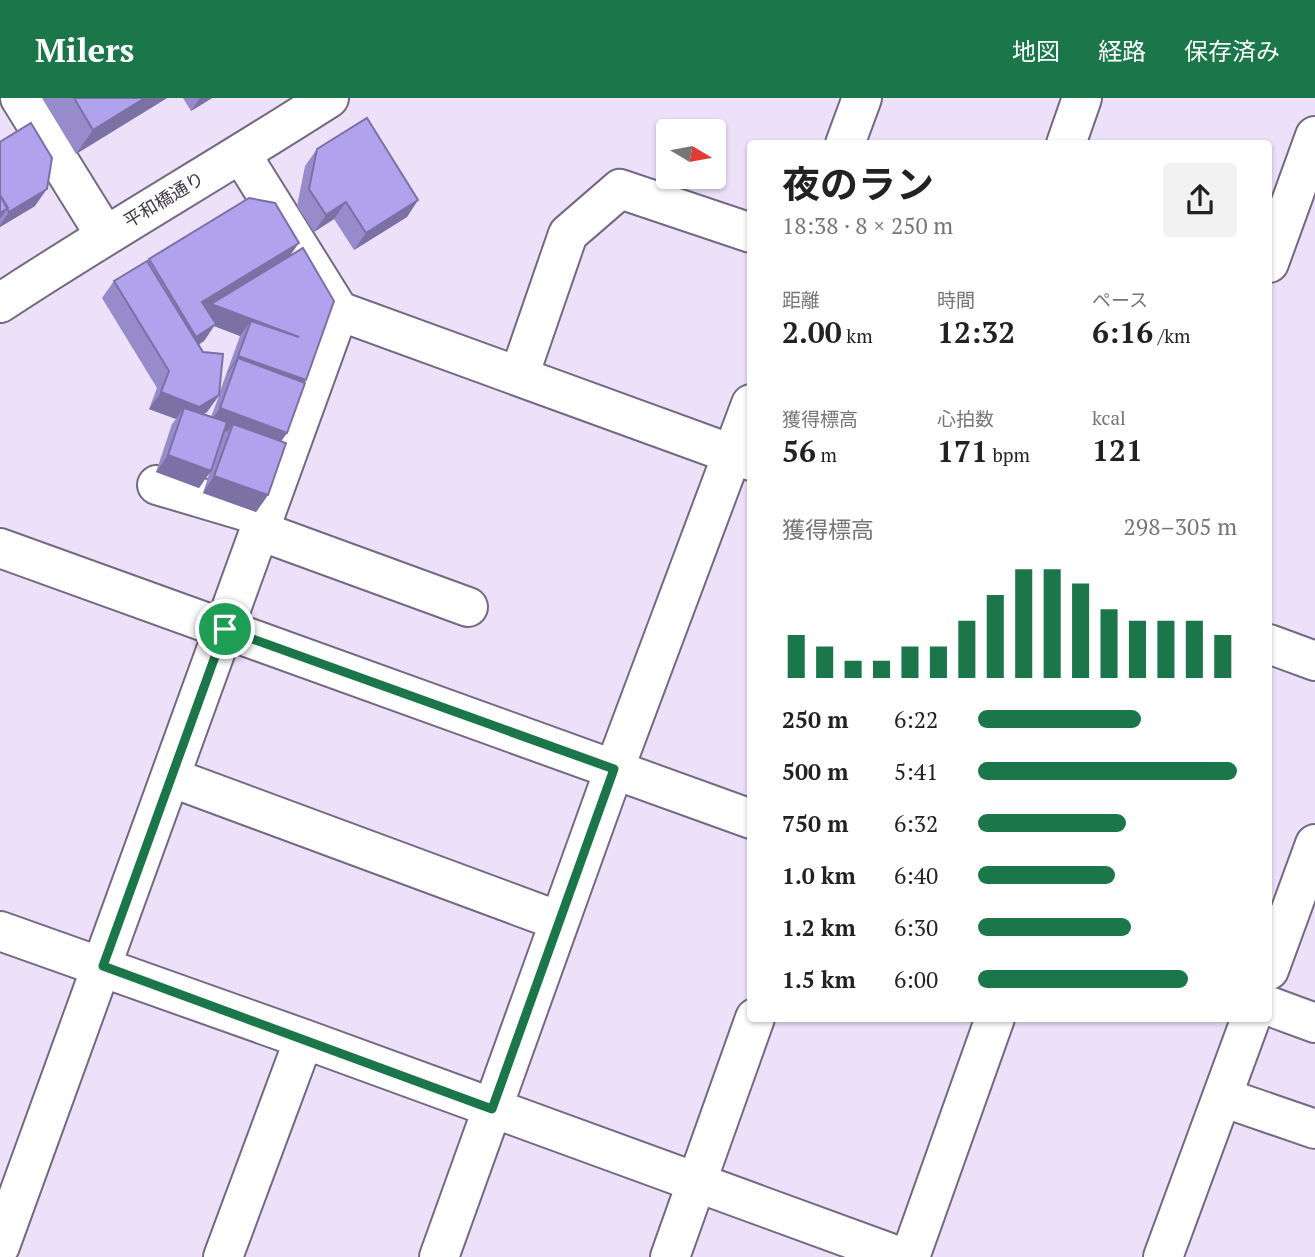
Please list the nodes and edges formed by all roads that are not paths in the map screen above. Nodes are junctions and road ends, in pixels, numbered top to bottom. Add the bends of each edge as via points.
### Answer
1 (20, 98) edge
2 (329, 98) edge
3 (862, 98) edge
4 (1082, 98) edge
5 (1315, 136) edge
6 (846, 140) edge
7 (1067, 140) edge
8 (241, 154) junction
9 (1300, 223) edge
10 (747, 232) edge
11 (105, 235) junction
12 (1272, 259) edge
13 (0, 303) edge
14 (339, 311) junction
15 (519, 376) junction
16 (747, 428) edge
17 (742, 457) edge
18 (157, 485) dead end
19 (262, 524) junction
20 (0, 548) edge
21 (468, 607) dead end
22 (225, 629) junction
23 (1272, 645) edge
24 (1315, 661) edge
25 (614, 769) junction
26 (170, 777) junction
27 (747, 818) edge
28 (1315, 844) edge
29 (1305, 901) edge
30 (559, 921) junction
31 (0, 931) edge
32 (1272, 964) edge
33 (103, 966) junction
34 (1272, 1007) edge
35 (754, 1022) edge
36 (994, 1022) edge
37 (1250, 1022) edge
38 (1315, 1023) edge
39 (304, 1039) junction
40 (1222, 1097) junction
41 (492, 1109) junction
42 (1315, 1129) edge
43 (696, 1184) junction
44 (0, 1246) edge
45 (223, 1257) edge
46 (439, 1257) edge
47 (670, 1257) edge
48 (901, 1257) edge
49 (910, 1257) edge
50 (1163, 1257) edge

1 - 11 street
2 - 8 street, 平和橋通り
3 - 6 street
4 - 7 street
5 - 9 street
8 - 11 street, 平和橋通り
8 - 14 street
9 - 12 street
10 - 15 street via 620,189 568,234
11 - 13 street, 平和橋通り
14 - 15 street
14 - 19 street
15 - 17 street
16 - 17 street
17 - 25 street
18 - 19 street
19 - 21 street
19 - 22 street
20 - 22 street
22 - 25 street
22 - 26 street
23 - 24 street
25 - 27 street
25 - 30 street
26 - 30 street
26 - 33 street
28 - 29 street
29 - 32 street
30 - 41 street
31 - 33 street
33 - 39 street
33 - 44 street
34 - 38 street
35 - 43 street
36 - 49 street
37 - 40 street
39 - 41 street
39 - 45 street
40 - 42 street
40 - 50 street
41 - 43 street
41 - 46 street
43 - 47 street
43 - 48 street

